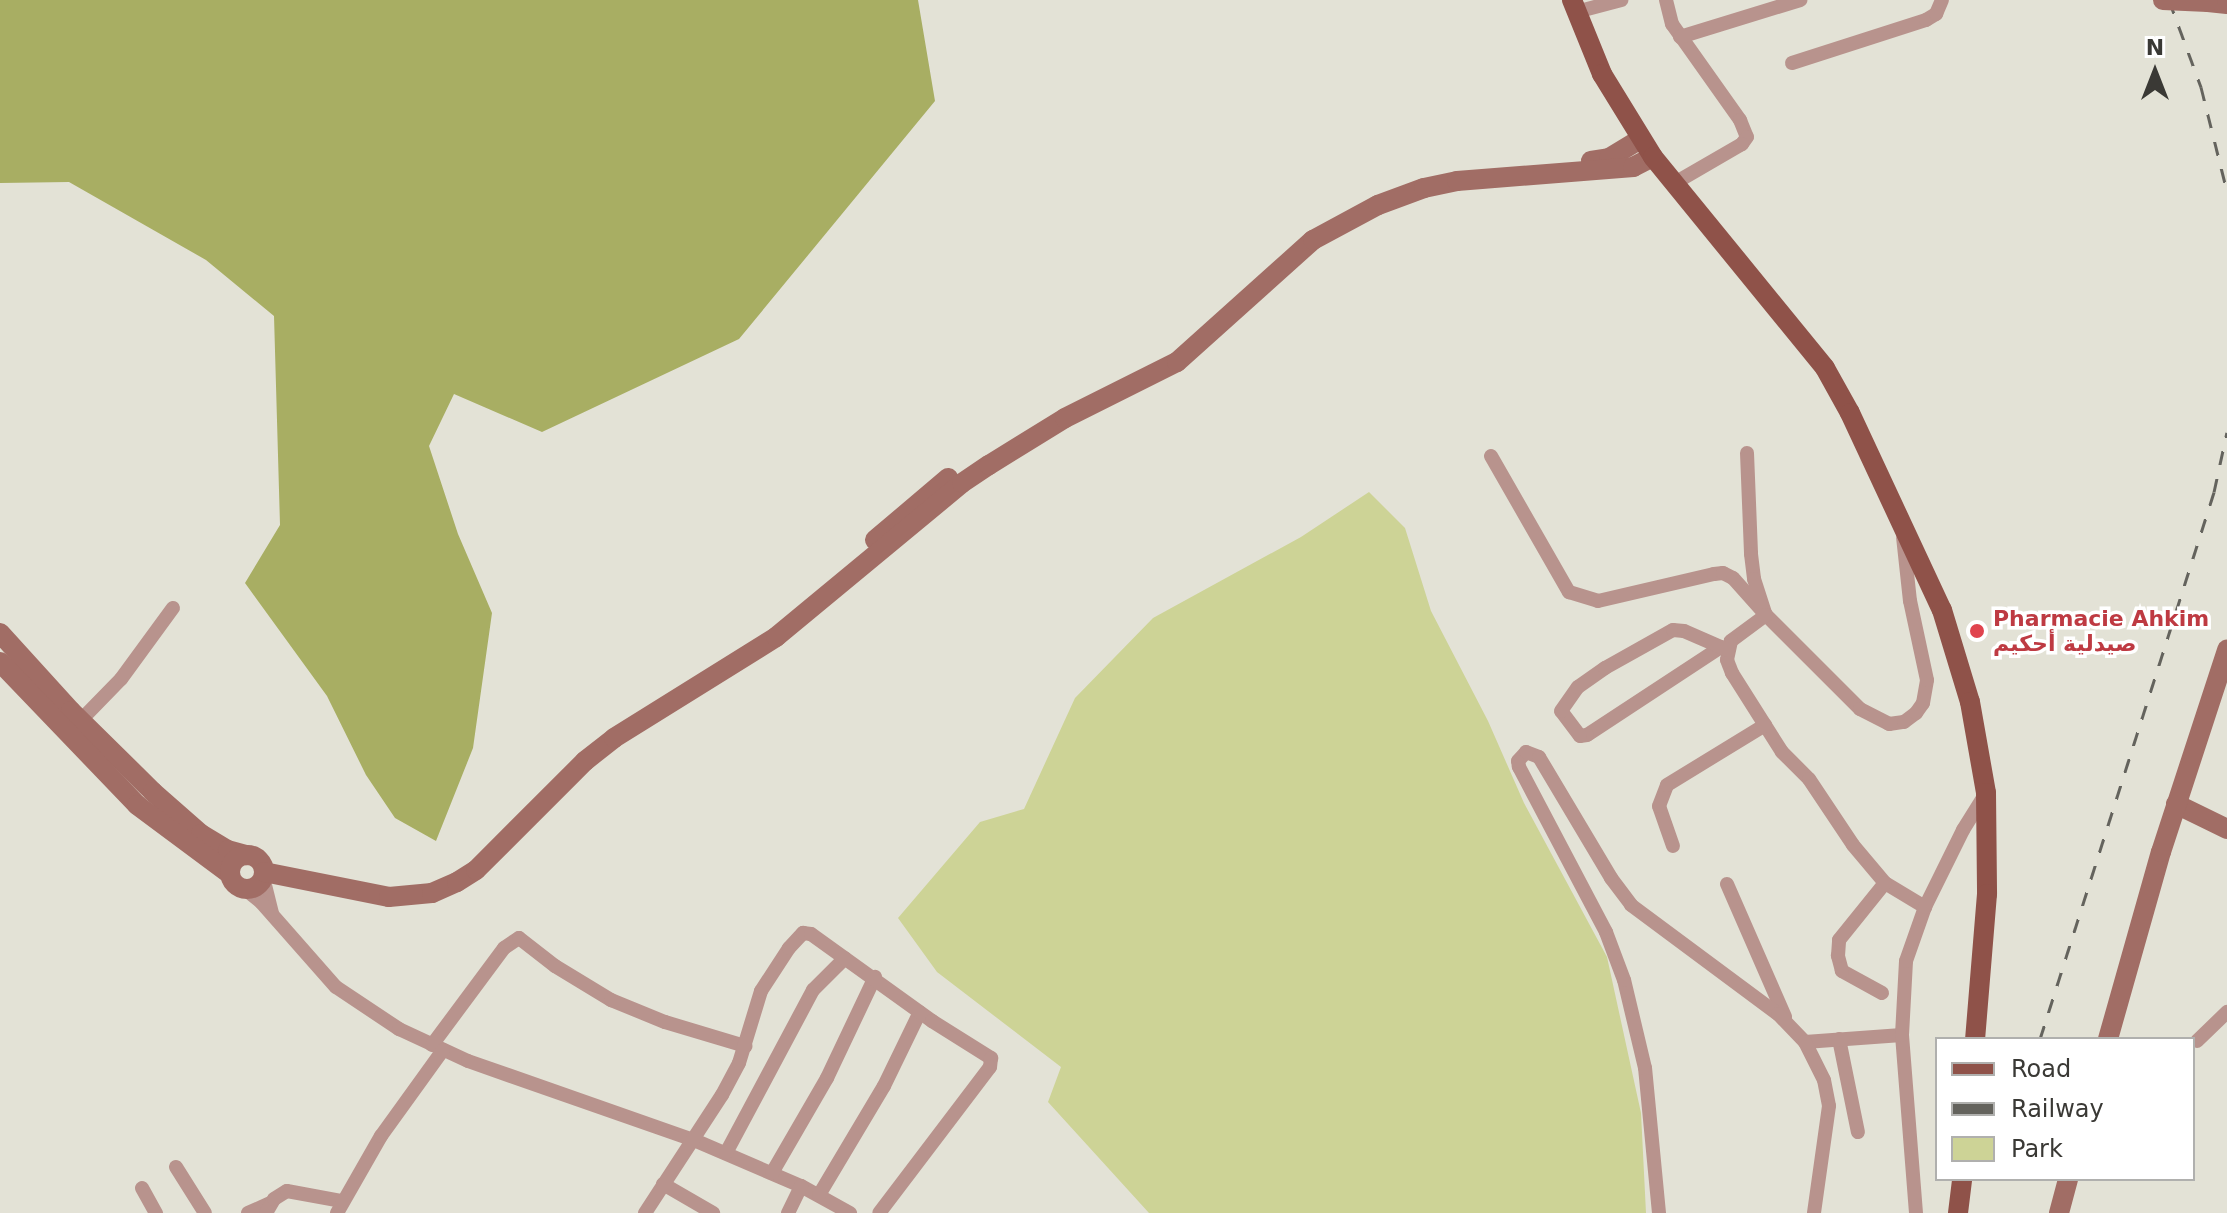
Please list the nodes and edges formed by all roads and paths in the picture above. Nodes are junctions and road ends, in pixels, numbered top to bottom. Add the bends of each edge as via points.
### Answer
1 (1621, 0) edge
2 (1666, 0) edge
3 (1800, 0) edge
4 (1942, 0) edge
5 (2163, 0) edge
6 (2217, 3) edge
7 (1574, 6) edge
8 (1680, 37) junction
9 (1792, 63) dead end
10 (1641, 139) junction
11 (1653, 157) junction
12 (1611, 164) junction
13 (1673, 184) junction
14 (1747, 453) dead end
15 (1491, 456) dead end
16 (1903, 533) junction
17 (173, 608) dead end
18 (1766, 615) junction
19 (0, 633) edge
20 (1724, 648) junction
21 (2227, 650) edge
22 (0, 662) edge
23 (2222, 684) edge
24 (81, 720) junction
25 (1765, 725) junction
26 (1986, 793) junction
27 (2176, 804) junction
28 (2227, 829) edge
29 (1673, 846) dead end
30 (258, 866) junction
31 (230, 874) junction
32 (1885, 883) junction
33 (1727, 884) dead end
34 (245, 889) junction
35 (1925, 907) junction
36 (273, 915) junction
37 (845, 958) junction
38 (875, 977) junction
39 (1882, 993) dead end
40 (920, 1012) junction
41 (2227, 1012) edge
42 (1787, 1021) junction
43 (1902, 1035) junction
44 (1975, 1037) edge
45 (2109, 1037) edge
46 (1839, 1039) junction
47 (2197, 1041) dead end
48 (1805, 1042) junction
49 (745, 1046) junction
50 (437, 1047) junction
51 (1858, 1132) dead end
52 (694, 1140) junction
53 (726, 1153) junction
54 (176, 1167) dead end
55 (772, 1173) junction
56 (1962, 1181) edge
57 (2067, 1181) edge
58 (663, 1184) junction
59 (801, 1186) junction
60 (142, 1188) dead end
61 (819, 1195) junction
62 (340, 1207) edge
63 (268, 1208) edge
64 (156, 1213) edge
65 (205, 1213) edge
66 (248, 1213) edge
67 (645, 1213) edge
68 (713, 1213) edge
69 (788, 1213) edge
70 (850, 1213) edge
71 (879, 1213) edge
72 (1659, 1213) edge
73 (1814, 1213) edge
74 (1916, 1213) edge
75 (1958, 1213) edge
76 (2059, 1213) edge

1 - 7 street
2 - 8 street
3 - 8 street
4 - 9 street via 1936,14 1926,20
5 - 6 street, bridge
7 - 10 main road via 1602,74
8 - 13 street via 1747,137
10 - 11 main road
10 - 12 street
11 - 12 street via 1633,167
11 - 13 main road
12 - 30 street via 1424,188 1378,205 1313,240 1177,362 1065,418 962,483 776,637 614,738 457,882 432,893 389,897
13 - 16 main road via 1825,368
14 - 18 street via 1754,579
15 - 18 street via 1569,592 1598,601 1723,573
16 - 18 street via 1910,601 1927,680 1923,703 1904,722 1889,724 1860,709
16 - 26 main road via 1942,610 1957,655
17 - 24 street via 121,679
18 - 20 street
19 - 24 street
20 - 20 street via 1673,630 1578,687 1561,711 1580,736 1587,735
20 - 25 street via 1732,673
21 - 23 street
22 - 31 street via 137,805
23 - 27 street
24 - 30 street via 201,834
25 - 29 street via 1667,785 1659,806
25 - 32 street
26 - 35 street
26 - 44 main road via 1987,894
27 - 28 street
27 - 45 street
30 - 31 street via 233,863
30 - 34 street via 256,887
30 - 36 street
31 - 34 street
32 - 35 street
32 - 39 street via 1839,940 1838,956 1842,971
33 - 42 street
34 - 36 street
35 - 43 street via 1906,961
36 - 50 street via 349,998
37 - 38 street
37 - 49 street via 811,934 800,934 761,991
37 - 53 street via 813,990
38 - 40 street
38 - 55 street via 827,1078
40 - 61 street via 884,1086
40 - 71 street via 992,1063
41 - 47 street
42 - 48 street
42 - 72 street via 1631,905 1539,757 1522,755 1519,767 1606,932 1624,980 1645,1068
43 - 46 street
43 - 74 street
46 - 48 street
46 - 51 street
48 - 73 street via 1824,1080 1829,1106
49 - 50 street via 611,1000 519,938 504,948
49 - 52 street
50 - 52 street
50 - 62 street
52 - 53 street
52 - 58 street
53 - 55 street
54 - 65 street
55 - 59 street
56 - 75 main road
57 - 76 street
58 - 67 street
58 - 68 street
59 - 61 street
59 - 69 street
60 - 64 street
61 - 70 street
62 - 63 street via 287,1191
63 - 66 street

